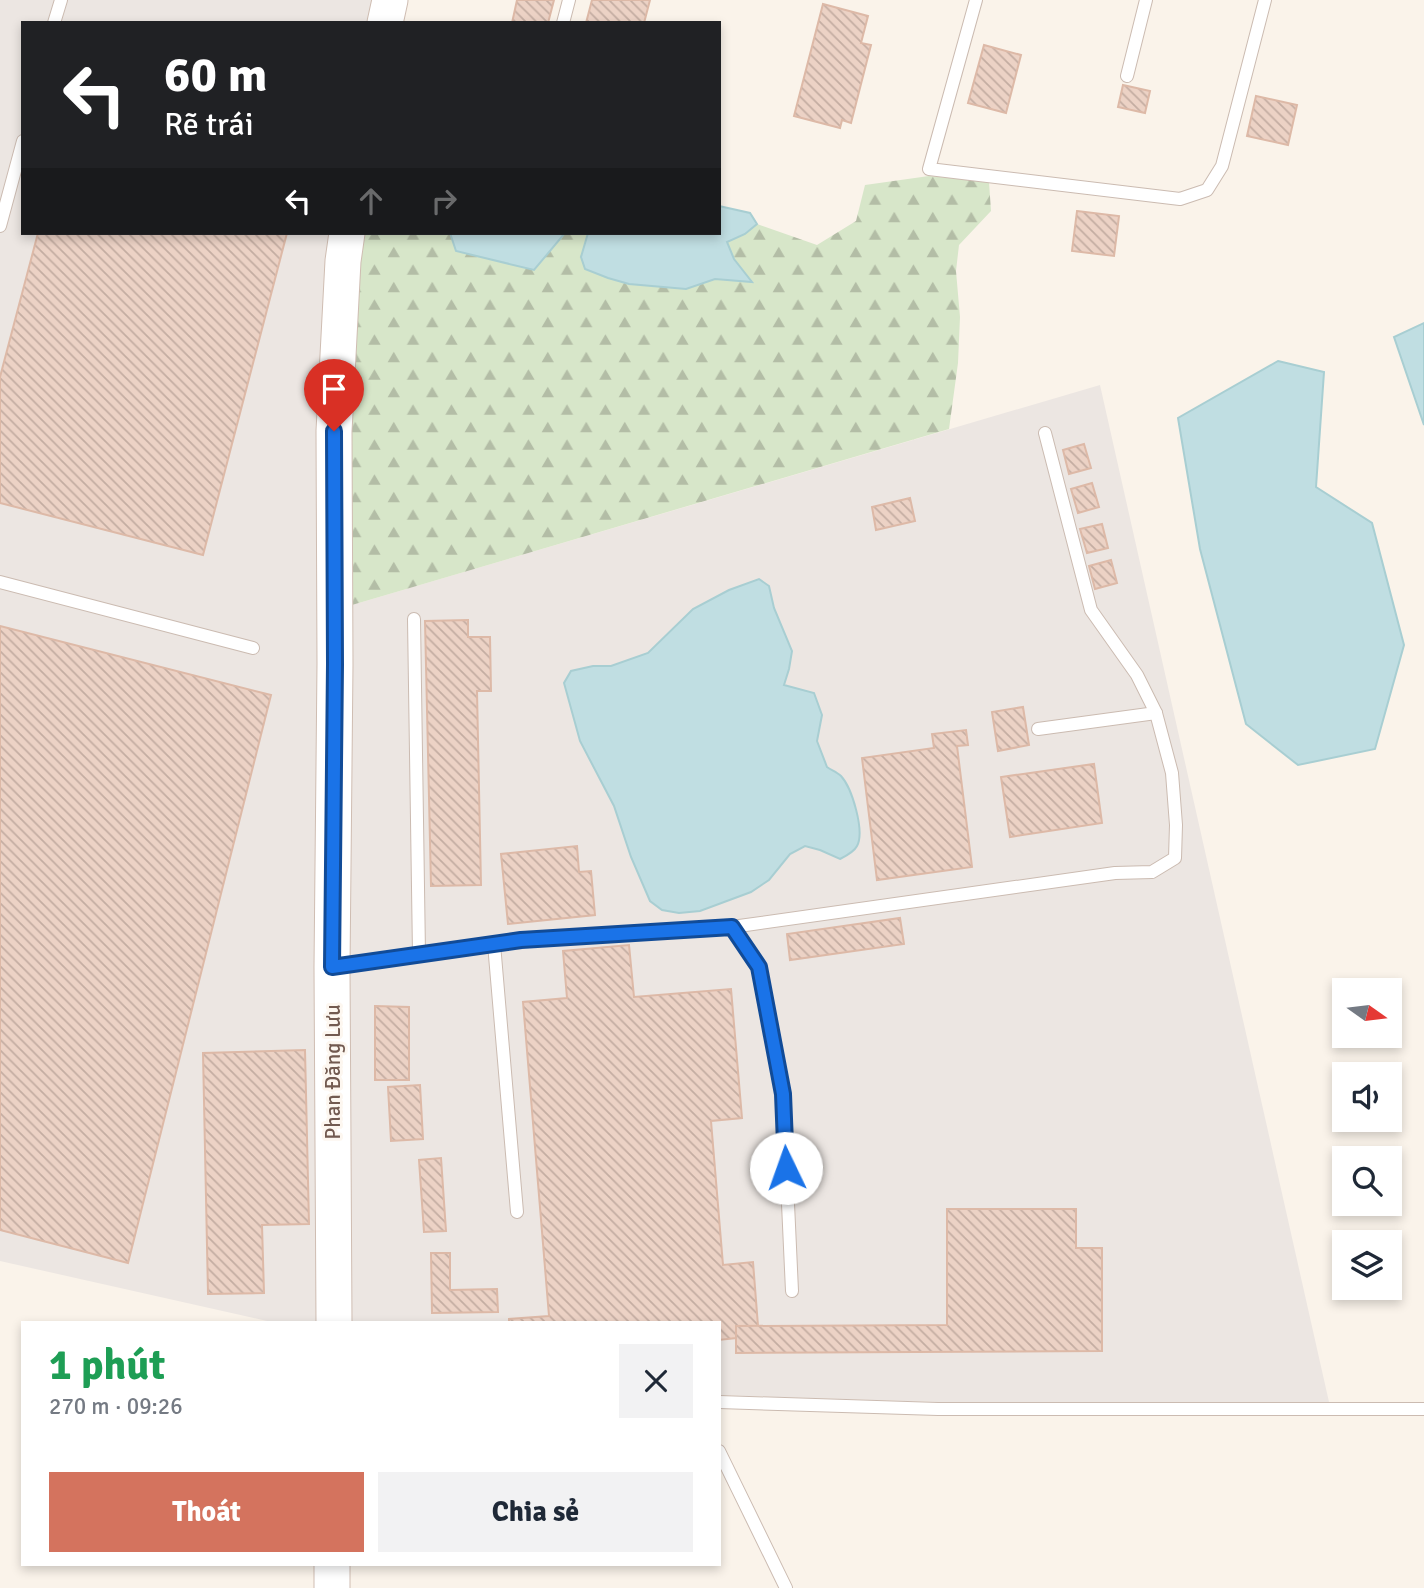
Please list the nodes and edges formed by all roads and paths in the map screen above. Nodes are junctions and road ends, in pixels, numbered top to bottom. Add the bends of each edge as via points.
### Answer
1 (61, 0) edge
2 (390, 0) edge
3 (569, 0) edge
4 (976, 0) edge
5 (1146, 0) edge
6 (1265, 0) edge
7 (55, 21) edge
8 (385, 21) edge
9 (564, 21) edge
10 (1127, 76) dead end
11 (21, 148) edge
12 (0, 226) edge
13 (347, 235) edge
14 (1045, 433) dead end
15 (0, 582) edge
16 (414, 619) dead end
17 (253, 648) dead end
18 (1156, 713) junction
19 (1038, 729) dead end
20 (732, 927) junction
21 (494, 944) junction
22 (419, 954) junction
23 (332, 967) junction
24 (517, 1212) dead end
25 (792, 1291) dead end
26 (334, 1321) edge
27 (721, 1402) edge
28 (1424, 1409) edge
29 (721, 1455) edge
30 (332, 1566) edge
31 (332, 1588) edge
32 (786, 1588) edge

1 - 7 lane
2 - 8 street
3 - 9 lane
4 - 6 lane via 929,169 1180,199 1207,190 1222,166
5 - 10 lane
11 - 12 lane
13 - 23 street, Phan Đăng Lưu via 334,431
14 - 18 lane via 1091,610 1137,676
15 - 17 lane
16 - 22 lane
18 - 19 lane
18 - 20 lane via 1172,773 1176,825 1175,858 1152,872 1115,873
20 - 21 lane
20 - 25 lane via 759,967 783,1094
21 - 22 lane
21 - 24 lane
22 - 23 lane
23 - 26 street, Phan Đăng Lưu
27 - 28 lane via 938,1409
29 - 32 lane
30 - 31 street

